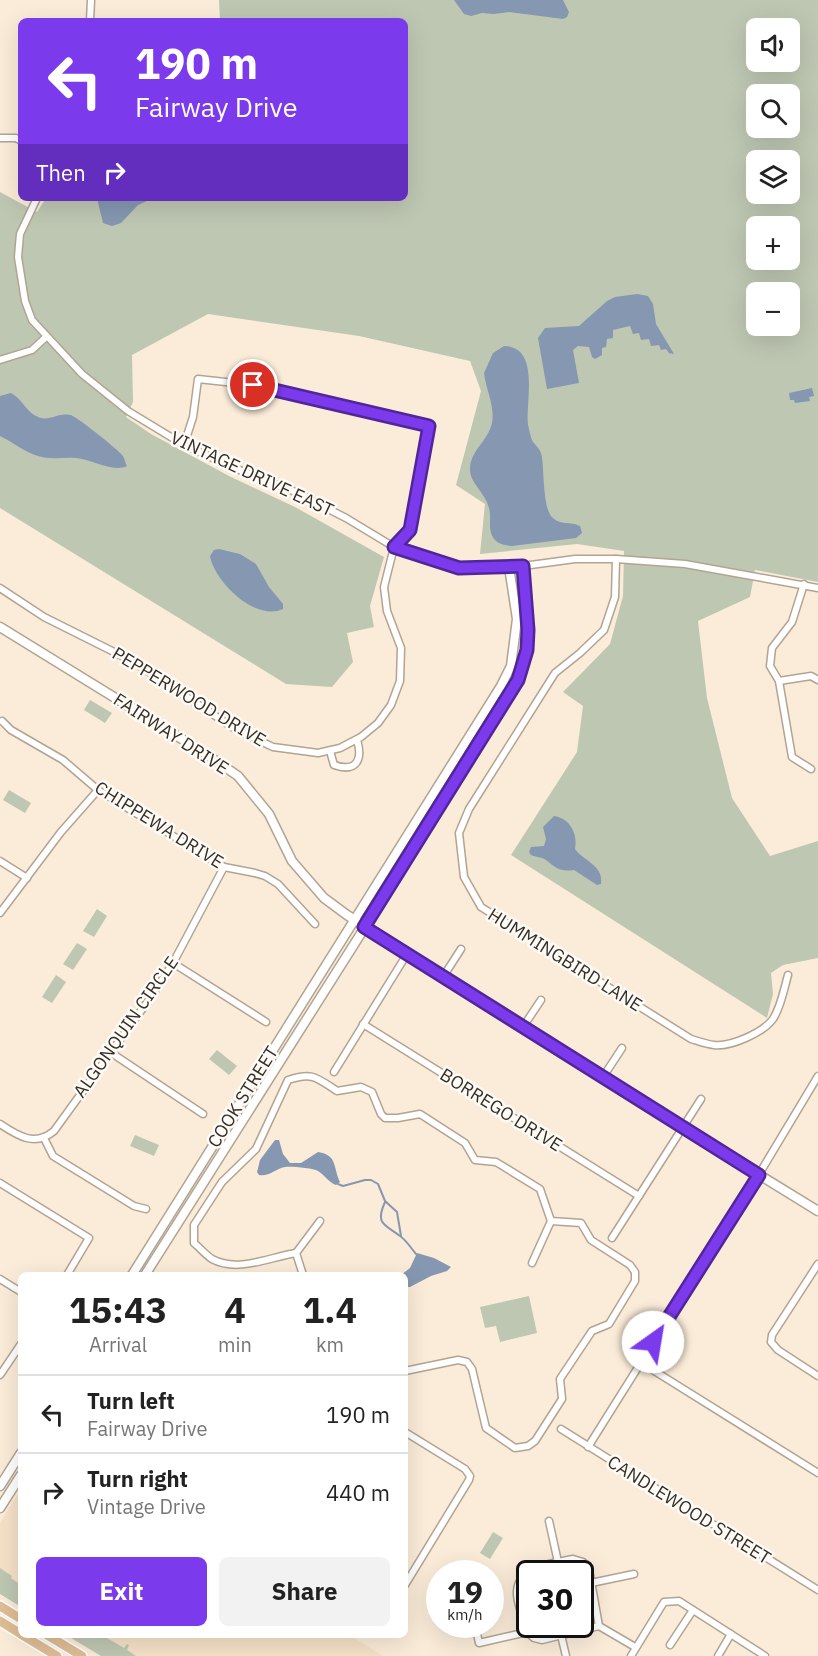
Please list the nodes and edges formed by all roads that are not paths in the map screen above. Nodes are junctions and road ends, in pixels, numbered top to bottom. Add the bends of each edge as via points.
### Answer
1 (91, 0) edge
2 (90, 18) edge
3 (0, 138) edge
4 (18, 140) edge
5 (36, 201) edge
6 (46, 337) junction
7 (0, 360) edge
8 (184, 445) junction
9 (394, 547) junction
10 (616, 559) junction
11 (523, 566) junction
12 (509, 567) junction
13 (804, 584) junction
14 (0, 588) edge
15 (818, 588) edge
16 (0, 627) edge
17 (818, 680) edge
18 (779, 681) junction
19 (2, 721) dead end
20 (357, 740) junction
21 (330, 751) junction
22 (811, 769) dead end
23 (98, 790) junction
24 (0, 861) edge
25 (224, 867) junction
26 (27, 878) junction
27 (0, 913) edge
28 (354, 920) junction
29 (315, 924) dead end
30 (364, 927) junction
31 (460, 949) dead end
32 (407, 954) junction
33 (173, 963) junction
34 (788, 975) dead end
35 (443, 977) junction
36 (541, 1000) dead end
37 (266, 1022) dead end
38 (363, 1024) junction
39 (524, 1027) junction
40 (621, 1048) dead end
41 (110, 1052) junction
42 (334, 1072) dead end
43 (818, 1076) edge
44 (603, 1077) junction
45 (701, 1099) dead end
46 (202, 1114) dead end
47 (0, 1124) edge
48 (683, 1128) junction
49 (44, 1138) junction
50 (759, 1175) junction
51 (0, 1183) edge
52 (639, 1196) junction
53 (146, 1209) dead end
54 (818, 1210) edge
55 (320, 1221) dead end
56 (551, 1221) junction
57 (612, 1239) dead end
58 (296, 1253) junction
59 (532, 1263) dead end
60 (818, 1264) edge
61 (69, 1272) edge
62 (134, 1272) edge
63 (147, 1272) edge
64 (302, 1272) edge
65 (0, 1279) edge
66 (18, 1290) edge
67 (18, 1348) edge
68 (640, 1362) junction
69 (408, 1370) edge
70 (0, 1375) edge
71 (818, 1376) edge
72 (561, 1429) dead end
73 (408, 1434) edge
74 (588, 1447) junction
75 (18, 1458) edge
76 (818, 1473) edge
77 (18, 1480) edge
78 (0, 1486) edge
79 (0, 1508) edge
80 (549, 1521) dead end
81 (558, 1560) edge
82 (634, 1574) dead end
83 (408, 1580) edge
84 (594, 1582) edge
85 (818, 1590) edge
86 (594, 1599) edge
87 (0, 1606) edge
88 (693, 1610) junction
89 (18, 1617) edge
90 (0, 1621) edge
91 (599, 1626) junction
92 (594, 1627) edge
93 (18, 1632) edge
94 (731, 1635) junction
95 (27, 1638) edge
96 (52, 1638) edge
97 (478, 1638) edge
98 (498, 1638) edge
99 (534, 1638) edge
100 (550, 1638) edge
101 (562, 1638) edge
102 (670, 1645) dead end
103 (635, 1647) junction
104 (57, 1656) edge
105 (82, 1656) edge
106 (566, 1656) edge
107 (631, 1656) edge
108 (718, 1656) edge
109 (765, 1656) edge

1 - 2 street
3 - 4 street
5 - 6 street, VINTAGE DRIVE EAST via 20,234 18,257 24,301 32,320
6 - 7 street via 32,350
6 - 8 street, VINTAGE DRIVE EAST via 82,374 128,411
8 - 9 street, VINTAGE DRIVE EAST via 293,491
8 - 9 street via 194,417 198,379 253,385 429,426 410,530
9 - 12 street, VINTAGE DRIVE EAST via 459,568
9 - 20 street, PEPPERWOOD DRIVE via 384,587 387,611 401,648 400,681 385,714
10 - 11 street, VINTAGE DRIVE EAST via 575,559
10 - 13 street, VINTAGE DRIVE EAST via 685,564
10 - 34 street, HUMMINGBIRD LANE via 615,597 604,630 555,673 469,809 459,833 464,877 481,907 691,1039 715,1045 757,1033 773,1020
11 - 12 street, VINTAGE DRIVE EAST
11 - 30 street, COOK STREET via 528,640 518,680
12 - 28 street, COOK STREET via 517,619 511,666
13 - 15 street, VINTAGE DRIVE EAST
13 - 18 street via 792,622 772,648 770,666
14 - 21 street, PEPPERWOOD DRIVE via 44,617 134,662 235,729 273,747 305,753
16 - 28 street, FAIRWAY DRIVE via 238,776 270,814 292,861 324,898
17 - 18 street via 811,676
18 - 22 street via 792,757
19 - 23 street, CHIPPEWA DRIVE via 63,760
20 - 21 street, PEPPERWOOD DRIVE
20 - 21 street via 361,755 352,766 334,765
23 - 25 street, CHIPPEWA DRIVE
23 - 26 street
24 - 26 street
25 - 29 street, CHIPPEWA DRIVE via 255,873 279,884
25 - 33 street, ALGONQUIN CIRCLE
26 - 27 street
28 - 30 street, FAIRWAY DRIVE
28 - 62 street, COOK STREET
30 - 32 street, FAIRWAY DRIVE
30 - 63 street, COOK STREET
31 - 35 street
32 - 35 street, FAIRWAY DRIVE
32 - 38 street
33 - 37 street
33 - 41 street, ALGONQUIN CIRCLE
35 - 39 street, FAIRWAY DRIVE
36 - 39 street
38 - 42 street
38 - 52 street, BORREGO DRIVE
39 - 44 street, FAIRWAY DRIVE
40 - 44 street
41 - 46 street
41 - 49 street, ALGONQUIN CIRCLE via 54,1131
43 - 50 street
44 - 48 street, FAIRWAY DRIVE
45 - 48 street
47 - 49 street via 30,1140
48 - 50 street, FAIRWAY DRIVE
48 - 52 street
49 - 53 street via 53,1156 134,1206
50 - 54 street, FAIRWAY DRIVE
50 - 68 street
51 - 61 street via 89,1239
52 - 57 street
55 - 58 street
56 - 58 street via 540,1190 495,1162 475,1160 465,1143 420,1114 385,1118 372,1092 362,1087 338,1091 305,1074 288,1080 256,1149 222,1182 194,1225 194,1243 226,1265
56 - 59 street
56 - 69 street via 581,1223 591,1240 630,1265 636,1281 609,1324 592,1331 560,1379 562,1399 531,1444 515,1448 486,1428 472,1368 466,1362
58 - 64 street
60 - 71 street via 771,1342
65 - 66 street
67 - 70 street
68 - 74 street
68 - 76 street
72 - 74 street, CANDLEWOOD STREET
73 - 83 street via 470,1476
74 - 85 street, CANDLEWOOD STREET
75 - 78 street
77 - 79 street
80 - 81 street
82 - 84 street
86 - 91 street
87 - 89 main road
88 - 94 street
88 - 102 street
88 - 103 street via 679,1601 664,1602
90 - 93 main road
91 - 92 street
91 - 103 street
94 - 108 street
94 - 109 street
95 - 104 main road
96 - 105 main road
97 - 98 street via 479,1642
99 - 100 street
101 - 106 street
103 - 107 street

